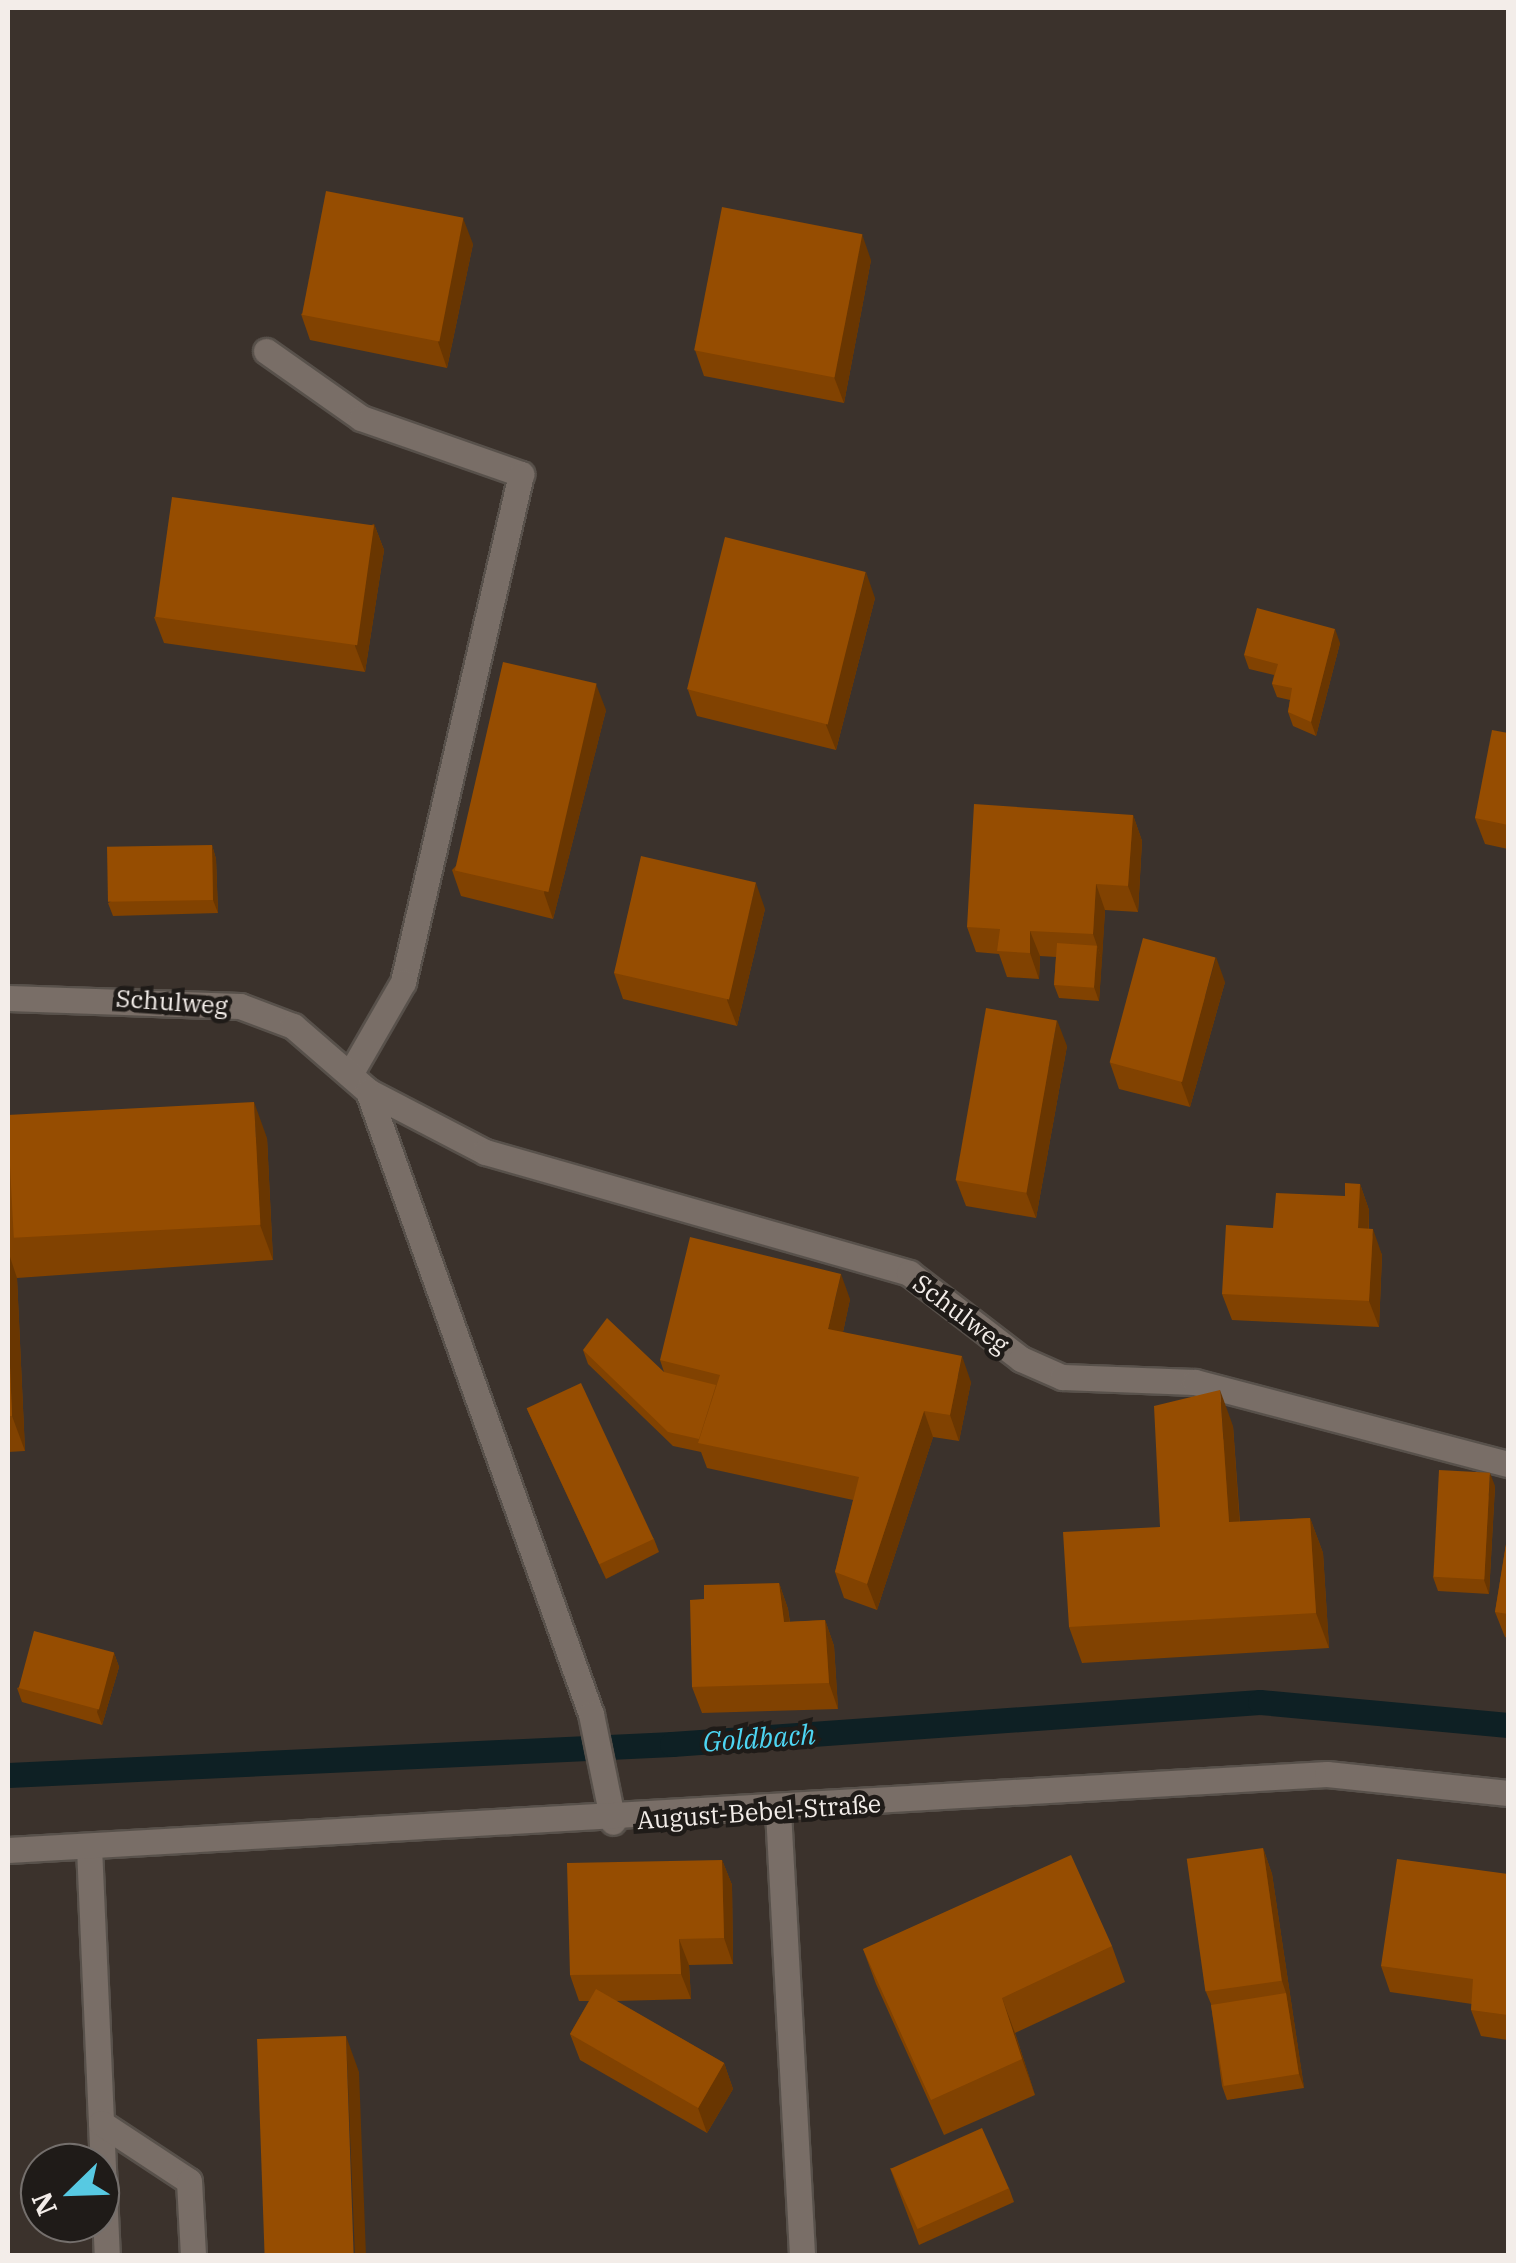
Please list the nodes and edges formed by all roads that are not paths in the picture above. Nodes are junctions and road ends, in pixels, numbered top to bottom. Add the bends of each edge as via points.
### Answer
1 (266, 351) dead end
2 (8, 998) edge
3 (359, 1083) junction
4 (1508, 1464) edge
5 (1508, 1793) edge
6 (778, 1811) junction
7 (612, 1822) junction
8 (89, 1848) junction
9 (8, 1850) edge
10 (101, 2123) junction
11 (107, 2256) edge
12 (193, 2256) edge
13 (802, 2256) edge

1 - 3 street via 361,418 521,474 403,982
2 - 3 street, Schulweg via 240,1006 294,1026
3 - 4 street, Schulweg via 485,1152 910,1273 1021,1359 1062,1377 1194,1382
3 - 7 street, Schulweg via 591,1714
5 - 6 street, August-Bebel-Straße via 1326,1774
6 - 7 street, August-Bebel-Straße
6 - 13 street
7 - 8 street, August-Bebel-Straße
8 - 9 street, August-Bebel-Straße
8 - 10 street
10 - 11 street
10 - 12 street via 189,2181

